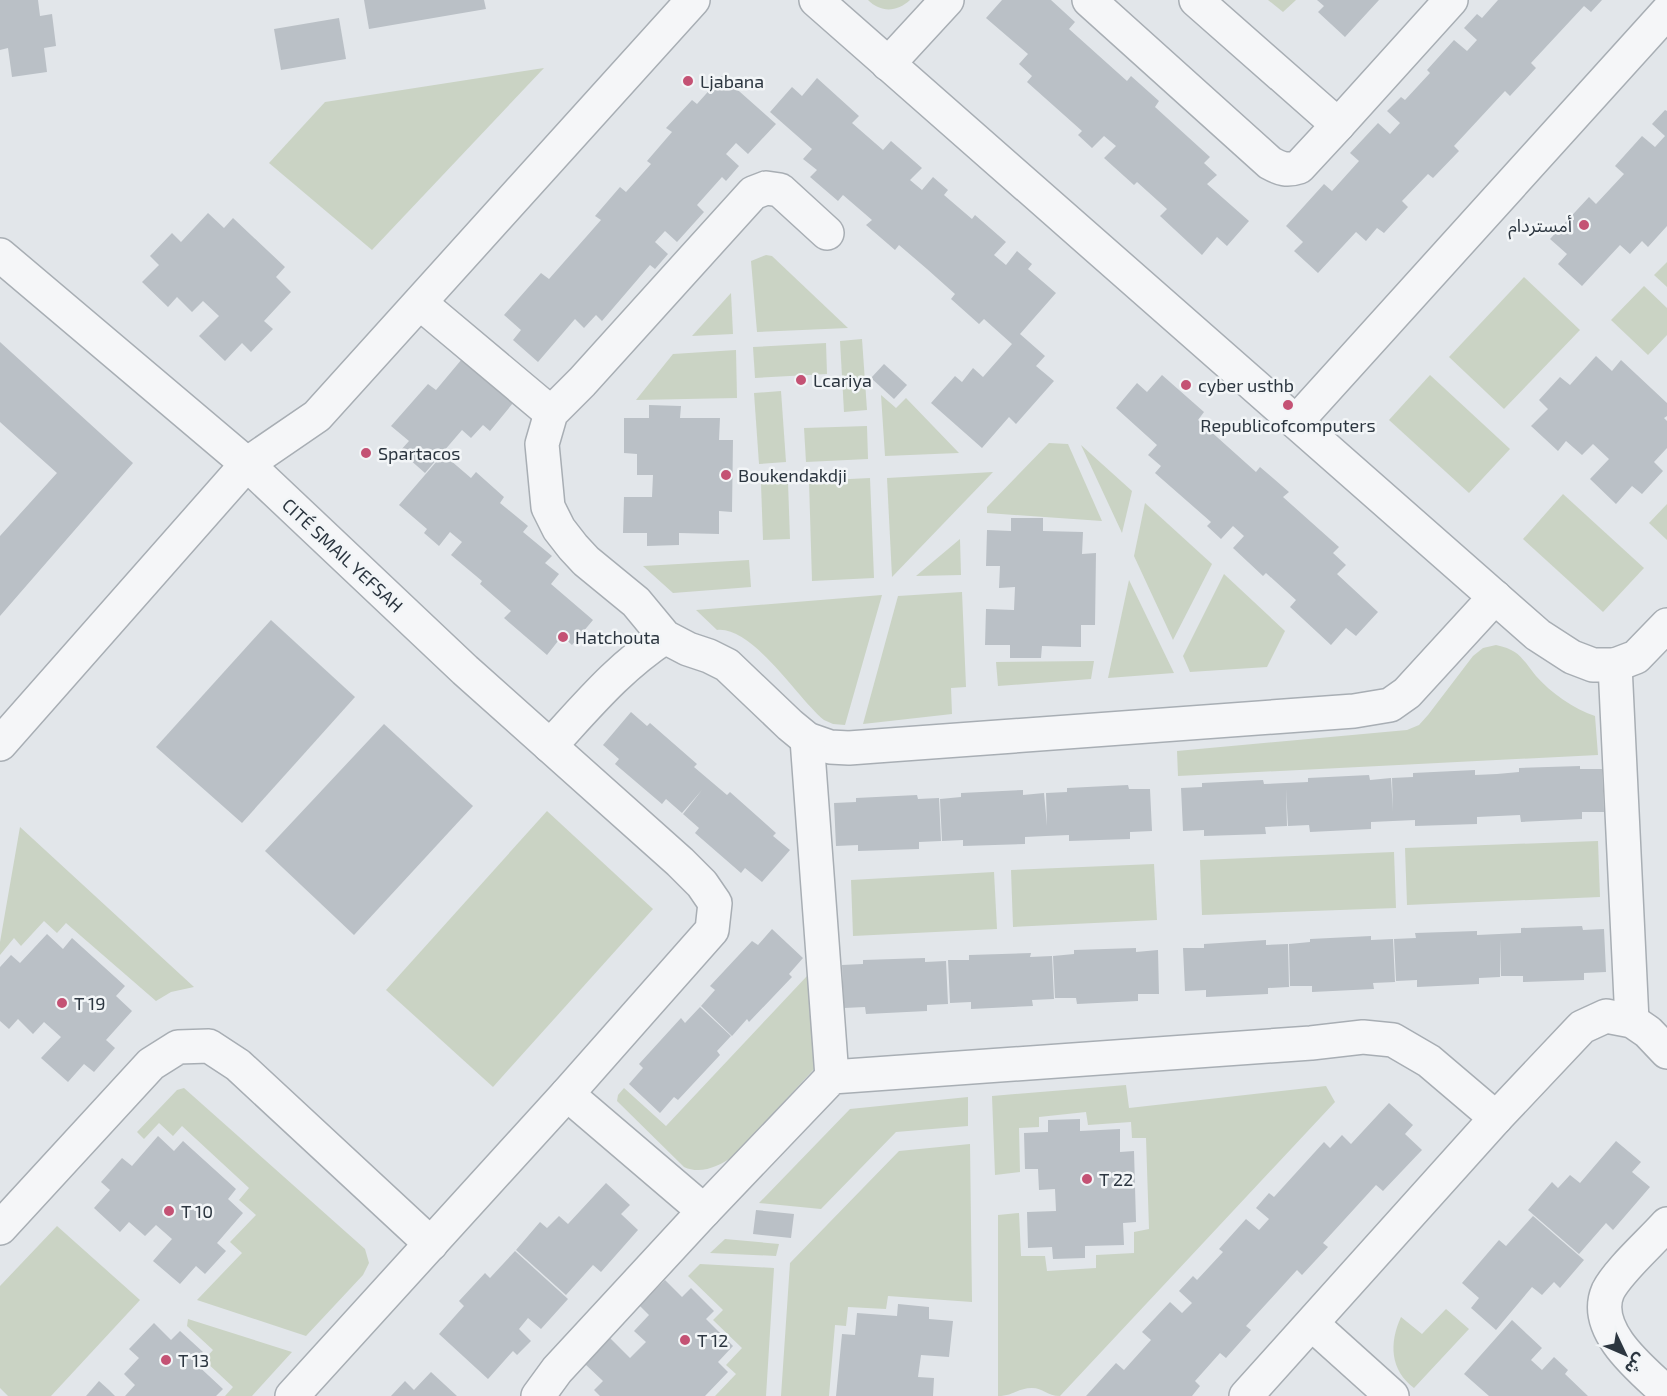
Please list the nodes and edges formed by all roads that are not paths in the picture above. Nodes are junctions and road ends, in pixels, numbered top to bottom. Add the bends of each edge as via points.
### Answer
1 (693, 0) edge
2 (816, 0) edge
3 (946, 0) edge
4 (1089, 0) edge
5 (1196, 0) edge
6 (1451, 0) edge
7 (1667, 12) edge
8 (888, 64) junction
9 (1338, 125) junction
10 (826, 233) dead end
11 (0, 255) edge
12 (420, 303) junction
13 (551, 413) junction
14 (1296, 422) junction
15 (247, 464) junction
16 (1495, 597) junction
17 (1667, 625) edge
18 (665, 637) junction
19 (1615, 665) junction
20 (807, 739) junction
21 (0, 744) edge
22 (550, 746) junction
23 (1632, 1021) junction
24 (1667, 1052) edge
25 (832, 1077) junction
26 (567, 1094) junction
27 (1496, 1118) junction
28 (704, 1211) junction
29 (1667, 1224) edge
30 (0, 1228) edge
31 (430, 1244) junction
32 (1312, 1324) junction
33 (1667, 1393) edge
34 (292, 1396) edge
35 (538, 1396) edge
36 (1246, 1396) edge
37 (1392, 1396) edge

1 - 12 street
2 - 8 street
3 - 8 street
4 - 9 street via 1280,169 1299,167
5 - 9 street
6 - 9 street
7 - 14 street
8 - 14 street
10 - 13 street via 780,190 766,188 753,193
11 - 15 street, CITÉ SMAIL YEFSAH
12 - 13 street
12 - 15 street via 317,416
13 - 18 street via 542,444 544,480 548,507 559,529 586,561 636,602
14 - 16 street
15 - 21 street
15 - 22 street, CITÉ SMAIL YEFSAH
16 - 19 street via 1538,635 1572,657 1593,665
16 - 20 street via 1407,693 1390,705 1354,711 849,748 830,747
17 - 19 street via 1636,657
18 - 20 street via 728,665
18 - 22 street via 620,671
19 - 23 street
20 - 25 street
22 - 26 street, CITÉ SMAIL YEFSAH via 680,862 715,903 712,930
23 - 24 street
23 - 27 street via 1606,1016 1582,1027
25 - 27 street via 1363,1037 1393,1040 1429,1060
25 - 28 street
26 - 28 street
26 - 31 street, CITÉ SMAIL YEFSAH
27 - 32 street
28 - 35 street via 556,1370
29 - 33 street via 1608,1292 1604,1318 1613,1338
30 - 31 street via 151,1064 178,1047 209,1046 238,1065
31 - 34 street, CITÉ SMAIL YEFSAH
32 - 36 street
32 - 37 street

